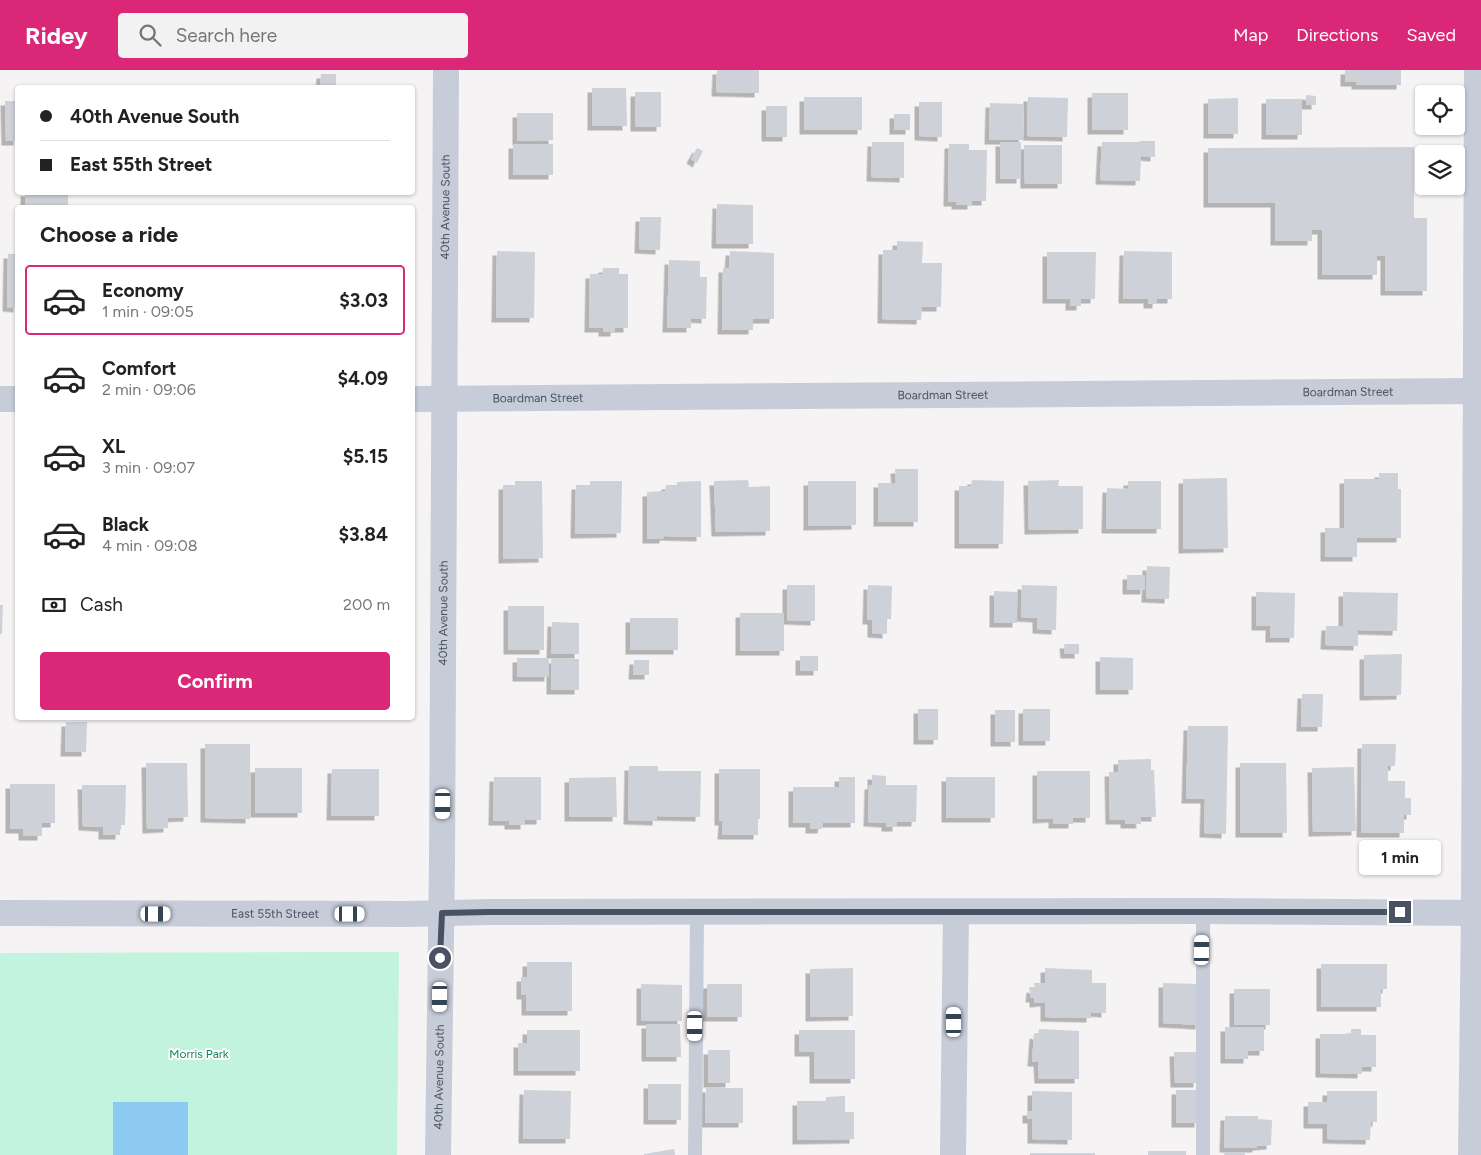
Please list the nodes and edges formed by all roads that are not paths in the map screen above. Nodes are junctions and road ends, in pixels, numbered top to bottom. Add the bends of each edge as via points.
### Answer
1 (446, 70) edge
2 (1478, 71) edge
3 (1475, 391) junction
4 (0, 399) edge
5 (15, 399) edge
6 (415, 399) edge
7 (445, 399) junction
8 (1203, 911) junction
9 (697, 912) junction
10 (956, 912) junction
11 (0, 913) edge
12 (442, 913) junction
13 (1477, 913) edge
14 (438, 1155) edge
15 (695, 1155) edge
16 (954, 1155) edge
17 (1203, 1155) edge
18 (1471, 1155) edge

1 - 7 street, 40th Avenue South
2 - 3 street
3 - 7 street, Boardman Street
3 - 13 street
4 - 5 street
6 - 7 street, Boardman Street
7 - 12 street, 40th Avenue South
8 - 10 street, East 55th Street
8 - 13 street, East 55th Street
8 - 17 lane
9 - 10 street, East 55th Street
9 - 12 street, East 55th Street
9 - 15 lane
10 - 16 street
11 - 12 street, East 55th Street
12 - 14 street, 40th Avenue South
13 - 18 street

